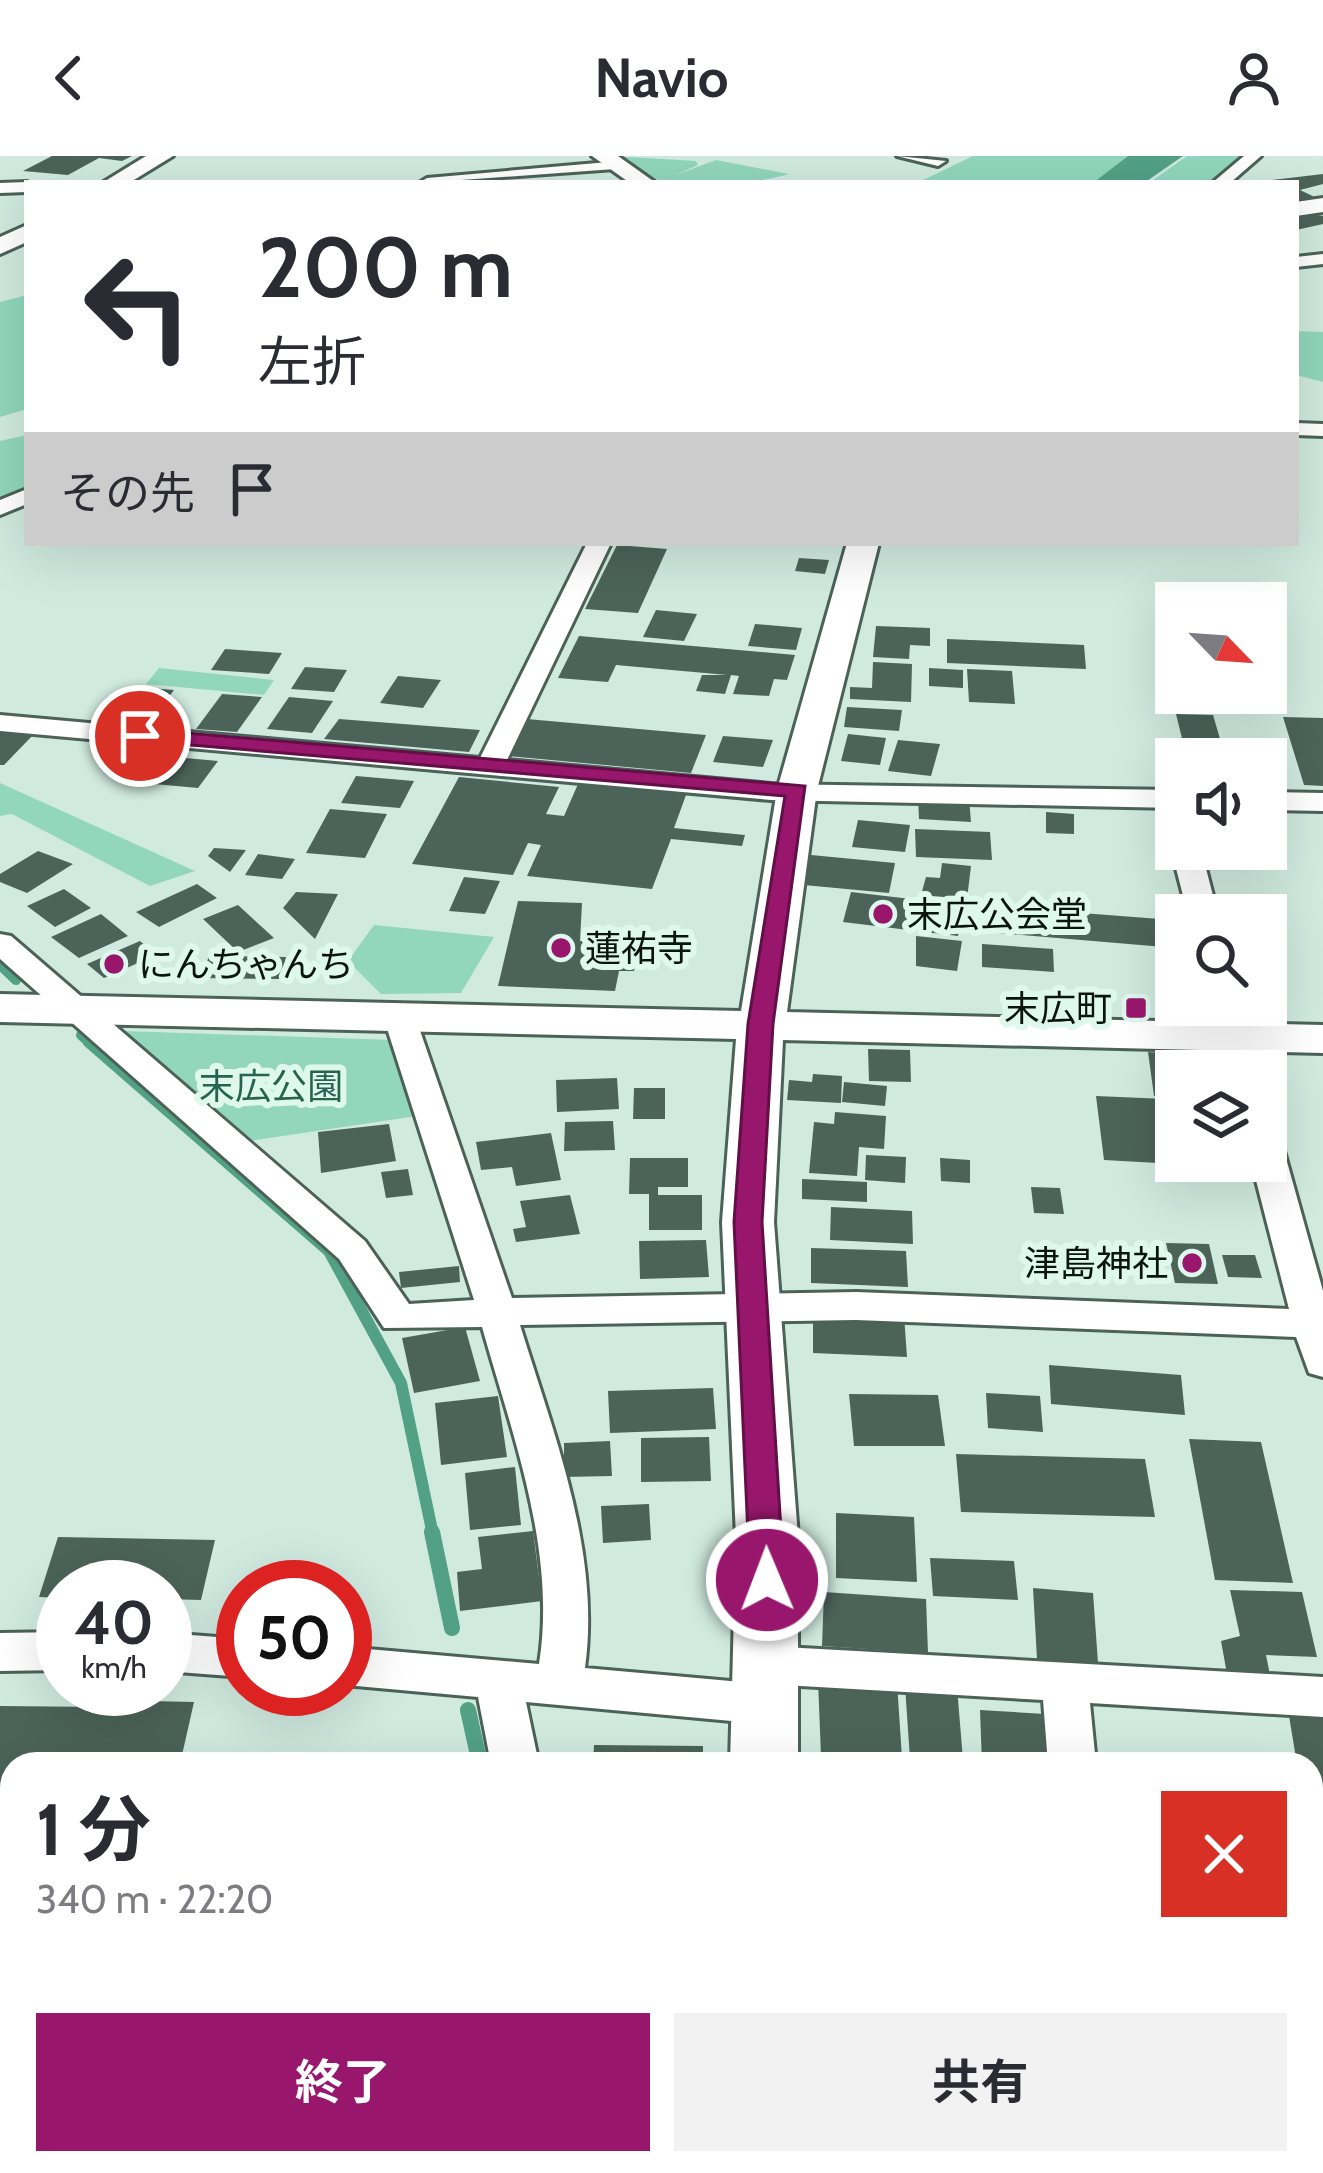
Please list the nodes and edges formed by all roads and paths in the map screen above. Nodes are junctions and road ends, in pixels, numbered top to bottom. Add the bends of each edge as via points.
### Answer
1 (162, 156) edge
2 (905, 156) edge
3 (1253, 156) edge
4 (609, 160) edge
5 (938, 161) dead end
6 (118, 180) edge
7 (451, 180) edge
8 (640, 180) edge
9 (1224, 180) edge
10 (598, 546) edge
11 (862, 546) edge
12 (0, 723) edge
13 (488, 768) junction
14 (797, 790) junction
15 (1287, 801) edge
16 (1155, 802) edge
17 (1323, 802) edge
18 (0, 943) edge
19 (0, 1008) edge
20 (77, 1010) junction
21 (399, 1016) junction
22 (760, 1024) junction
23 (1235, 1038) edge
24 (1323, 1039) edge
25 (1274, 1182) edge
26 (754, 1303) junction
27 (499, 1311) junction
28 (1313, 1324) junction
29 (1323, 1363) edge
30 (36, 1651) edge
31 (0, 1652) edge
32 (372, 1668) edge
33 (497, 1677) junction
34 (560, 1682) junction
35 (1065, 1684) junction
36 (765, 1685) junction
37 (1323, 1696) edge
38 (512, 1752) edge
39 (764, 1752) edge
40 (1071, 1752) edge

1 - 6 main road
2 - 5 street
3 - 9 street
4 - 7 street
4 - 8 main road
10 - 13 street
11 - 14 main road
12 - 13 street
13 - 14 street
14 - 16 street
14 - 22 main road
15 - 17 street
18 - 20 street
19 - 20 main road
20 - 21 main road
20 - 27 street via 352,1250 398,1318
21 - 22 main road
21 - 27 street
22 - 23 main road
22 - 26 main road via 748,1222
23 - 24 main road
25 - 28 street
26 - 27 street
26 - 28 street via 1027,1306
26 - 36 main road via 767,1537
27 - 34 street via 564,1548 568,1642
28 - 29 street
30 - 31 street
32 - 33 street
33 - 34 street
33 - 38 street
34 - 36 street
35 - 36 street
35 - 37 street
35 - 40 street
36 - 39 main road

